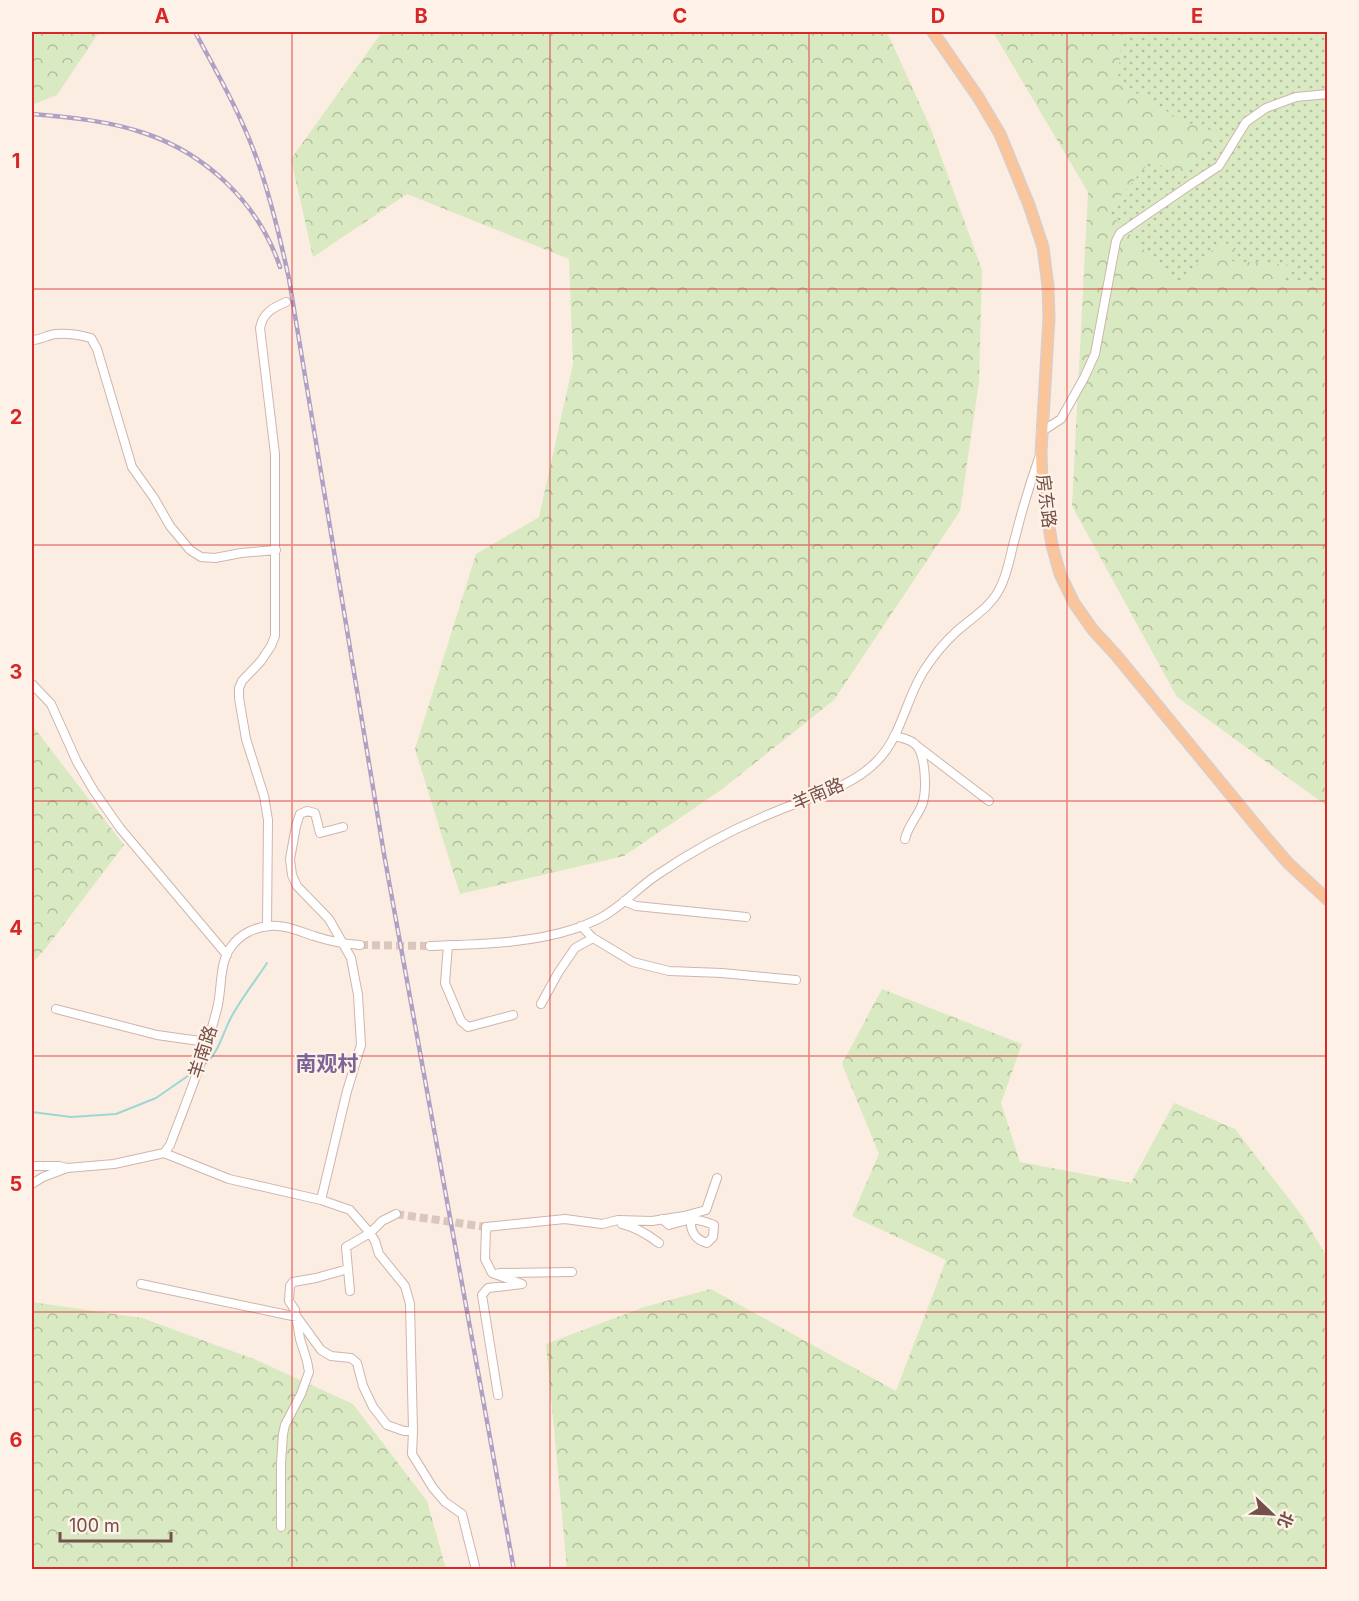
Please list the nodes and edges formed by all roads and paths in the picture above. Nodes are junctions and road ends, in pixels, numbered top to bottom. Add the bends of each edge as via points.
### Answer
1 (933, 32) edge
2 (1328, 94) edge
3 (286, 302) dead end
4 (32, 340) edge
5 (1041, 432) junction
6 (1041, 452) junction
7 (276, 550) junction
8 (32, 684) edge
9 (894, 736) junction
10 (917, 745) junction
11 (989, 801) dead end
12 (343, 827) dead end
13 (905, 839) dead end
14 (1328, 900) edge
15 (624, 901) junction
16 (746, 917) dead end
17 (267, 926) junction
18 (581, 926) junction
19 (593, 938) junction
20 (342, 944) junction
21 (360, 945) tunnel mouth
22 (448, 945) junction
23 (430, 946) tunnel mouth
24 (227, 955) junction
25 (796, 980) dead end
26 (541, 1004) dead end
27 (56, 1009) dead end
28 (513, 1015) dead end
29 (207, 1042) junction
30 (164, 1153) junction
31 (32, 1166) edge
32 (67, 1168) junction
33 (717, 1178) dead end
34 (32, 1184) edge
35 (321, 1200) junction
36 (396, 1214) tunnel mouth
37 (662, 1219) junction
38 (691, 1220) dead end
39 (612, 1222) junction
40 (370, 1233) junction
41 (659, 1243) dead end
42 (348, 1269) junction
43 (572, 1272) dead end
44 (492, 1273) junction
45 (141, 1284) dead end
46 (350, 1291) dead end
47 (297, 1317) junction
48 (498, 1395) dead end
49 (413, 1431) junction
50 (281, 1527) dead end
51 (476, 1569) edge

1 - 5 main road, 房东路 via 1000,134 1043,247 1049,318
2 - 5 street via 1296,97 1266,108 1246,122 1219,166 1120,233 1095,354 1061,420
3 - 7 street via 273,307 260,328 275,454
4 - 7 street via 55,334 91,338 132,467 190,550 201,557 215,558
5 - 6 main road, 房东路
6 - 9 street, 羊南路 via 1000,589 939,649 914,688
6 - 14 main road, 房东路 via 1052,545 1074,603 1263,834
7 - 17 street via 275,636 239,688 246,738 268,820
8 - 24 street via 51,704 77,762 120,828
9 - 10 street
9 - 15 street, 羊南路 via 878,761 857,777 775,811 687,856
10 - 11 street
10 - 13 street via 924,765 926,794
12 - 20 street via 320,833 315,813 300,814 290,859 297,886 329,919
15 - 16 street via 636,906
15 - 18 street, 羊南路
17 - 20 street via 285,927
17 - 24 street via 238,938
18 - 19 street
18 - 22 street, 羊南路 via 533,940
19 - 25 street via 633,962 669,971
19 - 26 street via 575,948
20 - 21 street
20 - 35 street via 351,958 358,995 361,1045
22 - 23 street, 羊南路
22 - 28 street via 445,983 461,1021 468,1027
24 - 29 street, 羊南路 via 218,1008
27 - 29 street via 157,1035
29 - 30 street, 羊南路
30 - 32 street via 114,1164
30 - 35 street via 229,1179
31 - 32 street
32 - 34 street
33 - 37 street via 706,1210
35 - 40 street via 350,1210
36 - 40 street
37 - 38 street via 669,1225
37 - 39 street
39 - 41 street via 632,1226
39 - 44 street via 565,1219 486,1227 485,1259
40 - 42 street via 346,1246
40 - 49 street via 379,1254 405,1286 410,1304
42 - 46 street
42 - 47 street via 293,1281 289,1300
43 - 44 street
44 - 48 street via 522,1284 488,1288 482,1295
45 - 47 street
47 - 49 street via 321,1350 331,1356 351,1358 357,1364 373,1407 387,1425
47 - 50 street via 309,1372 283,1434
49 - 51 street via 412,1454 433,1488 462,1514

